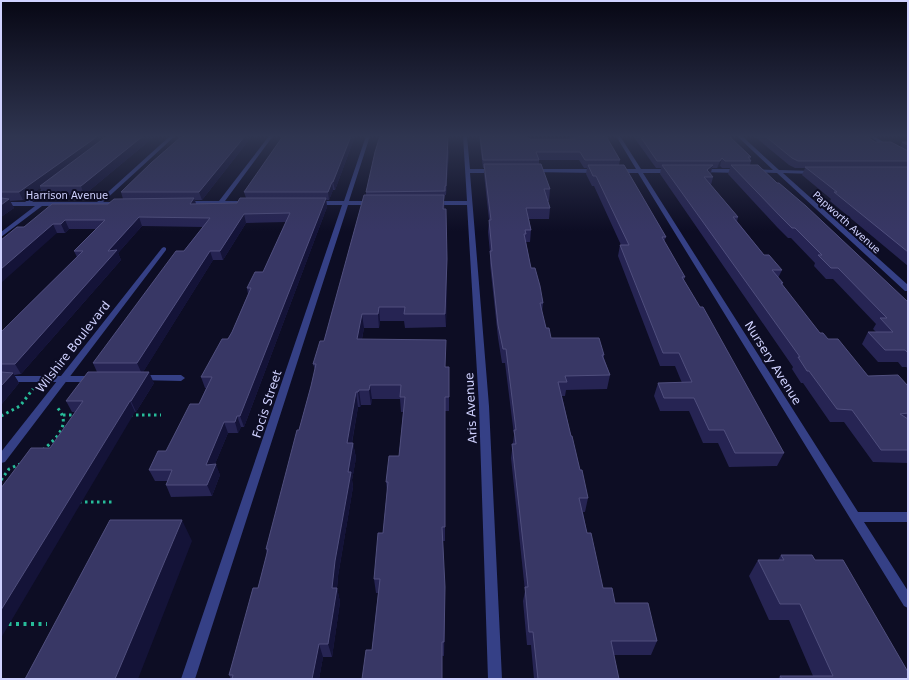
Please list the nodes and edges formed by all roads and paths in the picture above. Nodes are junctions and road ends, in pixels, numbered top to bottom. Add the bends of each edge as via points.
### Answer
1 (138, 168) edge
2 (247, 168) edge
3 (358, 168) edge
4 (467, 168) edge
5 (638, 168) edge
6 (774, 168) edge
7 (467, 171) junction
8 (498, 171) edge
9 (530, 171) edge
10 (600, 171) edge
11 (608, 171) edge
12 (640, 171) junction
13 (678, 171) edge
14 (694, 171) edge
15 (779, 172) junction
16 (817, 172) edge
17 (56, 181) edge
18 (180, 203) edge
19 (221, 203) junction
20 (253, 203) edge
21 (307, 203) edge
22 (346, 203) junction
23 (377, 203) edge
24 (431, 203) edge
25 (469, 203) junction
26 (1, 204) edge
27 (26, 204) junction
28 (42, 204) junction
29 (98, 204) junction
30 (128, 204) edge
31 (1, 236) edge
32 (164, 249) dead end
33 (908, 289) edge
34 (134, 378) edge
35 (181, 378) dead end
36 (1, 379) edge
37 (41, 379) junction
38 (102, 379) edge
39 (63, 380) junction
40 (61, 402) dead end
41 (63, 415) junction
42 (78, 415) edge
43 (123, 415) edge
44 (161, 415) dead end
45 (1, 416) edge
46 (38, 454) edge
47 (1, 459) edge
48 (22, 463) edge
49 (1, 480) edge
50 (76, 502) dead end
51 (114, 502) dead end
52 (855, 517) junction
53 (908, 517) edge
54 (908, 602) edge
55 (1, 624) edge
56 (47, 624) dead end
57 (188, 679) edge
58 (494, 679) edge

1 - 29 street
2 - 19 street
3 - 22 street, Focis Street
4 - 7 street, Aris Avenue
5 - 12 street, Nursery Avenue
6 - 15 street, Papworth Avenue
7 - 8 street
7 - 25 street, Aris Avenue
9 - 10 street
11 - 12 street
12 - 13 street
12 - 52 street, Nursery Avenue
14 - 15 street
15 - 16 street
15 - 33 street, Papworth Avenue
17 - 27 street
18 - 19 street
19 - 20 street
21 - 22 street
22 - 23 street
22 - 57 street, Focis Street
24 - 25 street
25 - 58 street, Aris Avenue via 484,406
26 - 27 street, Harrison Avenue
27 - 28 street, Harrison Avenue
28 - 29 street, Harrison Avenue
28 - 31 street
29 - 30 street, Harrison Avenue
32 - 39 street, Wilshire Boulevard
34 - 35 street
36 - 37 street
37 - 39 street
37 - 45 path via 20,406
38 - 39 street
39 - 47 street, Wilshire Boulevard
40 - 41 path via 56,408
41 - 42 path
41 - 46 path via 62,427 58,434 52,443
43 - 44 path
48 - 49 path via 9,470
50 - 51 path
52 - 53 street
52 - 54 street, Nursery Avenue
55 - 56 path

